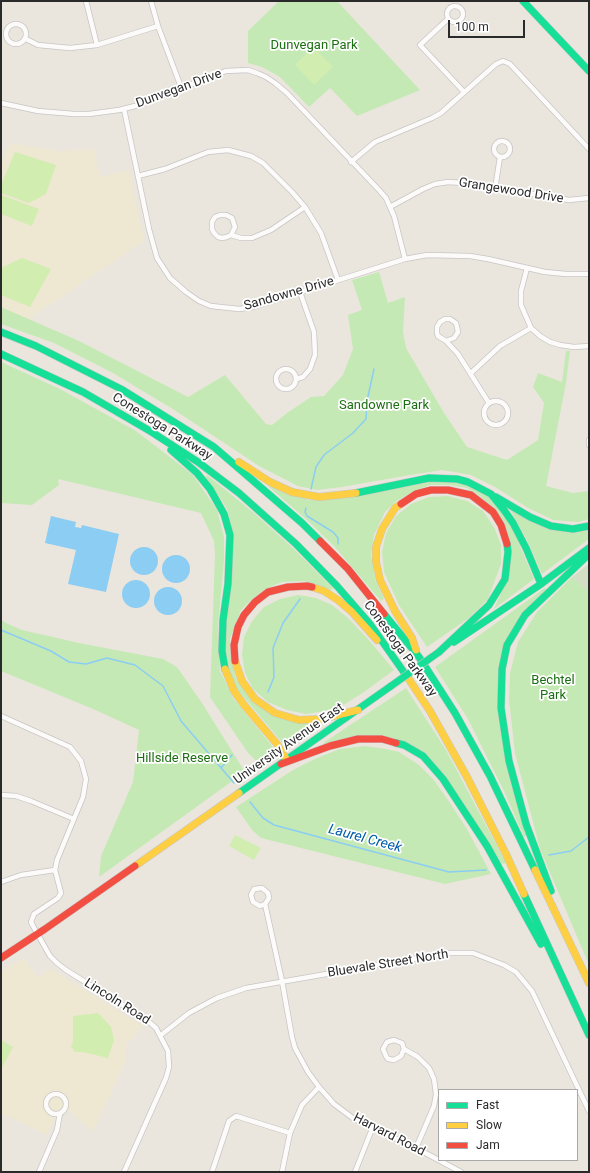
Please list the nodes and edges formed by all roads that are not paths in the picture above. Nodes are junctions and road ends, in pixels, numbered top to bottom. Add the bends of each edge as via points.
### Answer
1 (86, 1) edge
2 (151, 1) edge
3 (523, 1) edge
4 (448, 19) dead end
5 (158, 26) junction
6 (26, 39) junction
7 (97, 45) junction
8 (589, 71) edge
9 (181, 87) junction
10 (464, 92) junction
11 (1, 103) edge
12 (124, 109) junction
13 (589, 148) edge
14 (500, 157) dead end
15 (351, 162) junction
16 (138, 176) junction
17 (496, 188) junction
18 (589, 198) edge
19 (390, 206) junction
20 (305, 207) junction
21 (231, 235) junction
22 (405, 259) junction
23 (526, 268) junction
24 (589, 274) edge
25 (338, 280) junction
26 (300, 292) junction
27 (531, 328) junction
28 (1, 332) edge
29 (446, 341) junction
30 (589, 346) edge
31 (1, 354) edge
32 (471, 373) junction
33 (296, 379) junction
34 (489, 403) junction
35 (150, 431) junction
36 (589, 440) edge
37 (589, 445) edge
38 (214, 447) junction
39 (491, 494) junction
40 (589, 526) edge
41 (589, 548) edge
42 (589, 554) edge
43 (541, 584) junction
44 (439, 652) junction
45 (391, 653) junction
46 (419, 657) junction
47 (358, 710) junction
48 (1, 716) edge
49 (284, 762) junction
50 (1, 795) edge
51 (74, 819) junction
52 (55, 870) junction
53 (1, 882) edge
54 (266, 904) junction
55 (38, 933) junction
56 (569, 941) junction
57 (1, 958) edge
58 (282, 981) junction
59 (589, 983) edge
60 (567, 989) junction
61 (589, 1034) edge
62 (161, 1035) junction
63 (404, 1049) junction
64 (318, 1087) junction
65 (589, 1110) edge
66 (60, 1113) junction
67 (372, 1128) junction
68 (290, 1133) junction
69 (416, 1148) junction
70 (438, 1160) edge
71 (440, 1161) edge
72 (39, 1172) edge
73 (124, 1172) edge
74 (212, 1172) edge
75 (282, 1172) edge
76 (355, 1172) edge
77 (461, 1172) edge

1 - 7 street
2 - 5 street
3 - 8 main road
4 - 10 street via 420,45
5 - 7 street
5 - 9 street
6 - 6 street via 19,44 13,44 6,37 8,29 15,24 22,26 26,31
6 - 7 street via 45,46 70,48
9 - 12 street, Dunvegan Drive
9 - 15 street, Dunvegan Drive via 226,71 248,70 266,77 287,94
10 - 13 street via 496,64 503,61 510,64
10 - 15 street via 441,113 375,142
11 - 12 street, Dunvegan Drive via 38,111 74,114
12 - 16 street, Sandowne Drive
14 - 17 street
15 - 19 street, Dunvegan Drive via 379,190
16 - 20 street via 165,169 208,152 239,152 263,163
16 - 26 street, Sandowne Drive via 158,258 170,278 186,292 211,306 239,309
17 - 18 street, Grangewood Drive via 569,200
17 - 19 street, Grangewood Drive via 464,183 435,184
19 - 22 street, Dunvegan Drive
20 - 21 street via 271,230 252,238
20 - 25 street via 321,234
21 - 21 street via 222,238 214,233 211,225 215,217 226,215 232,218 235,226
22 - 23 street, Sandowne Drive via 427,255 470,256
22 - 25 street, Sandowne Drive
23 - 24 street, Sandowne Drive via 566,274
23 - 27 street via 521,305
25 - 26 street, Sandowne Drive
26 - 33 street via 314,332 315,355 310,369 303,377
27 - 30 street via 550,342 574,347
27 - 32 street via 500,346
28 - 38 main road, Conestoga Parkway via 36,346 115,386
29 - 29 street via 438,336 437,327 443,320 450,319 456,323 458,332 454,338
29 - 32 street
31 - 35 main road, Conestoga Parkway via 83,392
32 - 34 street
33 - 33 street via 292,387 286,389 280,387 275,379 277,373 285,369 292,371
34 - 34 street via 497,401 504,404 507,414 503,422 496,425 486,419 484,411
35 - 45 main road, Conestoga Parkway via 198,462 239,493 296,544 337,586
35 - 49 main road via 197,474 210,489 224,514 230,536 223,620 222,651 225,670 241,701 277,744
36 - 37 street
38 - 39 main road via 270,482 292,492 319,497 346,495 429,478 457,479
38 - 46 main road, Conestoga Parkway via 302,523 348,569
39 - 40 main road via 551,526 573,529
39 - 43 main road via 513,524
41 - 43 main road, University Avenue East
42 - 56 main road via 526,615 508,645 502,669 501,708 509,761 526,824
43 - 44 main road, University Avenue East
44 - 46 main road via 489,605 505,579 508,552 507,540 493,512 471,495 448,490 431,490 416,494 395,508 382,529 376,547 380,580 395,612 412,638
44 - 47 main road, University Avenue East, bridge
45 - 47 main road via 338,600 324,591 306,586 268,592 244,615 234,645 234,660 242,681 255,699 275,713 299,720 321,719
45 - 60 main road, Conestoga Parkway via 430,711 467,777 506,854
46 - 56 main road, Conestoga Parkway via 455,713 490,776
47 - 49 main road, University Avenue East
48 - 51 street via 70,746 81,761 86,779 83,797
49 - 55 main road, University Avenue East
49 - 60 main road via 358,739 382,739 404,745 423,756 443,778 487,846
50 - 51 street via 16,796
51 - 52 street via 60,849
52 - 53 street via 21,875
52 - 55 street, Lincoln Road via 61,893 58,898 34,914 31,922
54 - 54 street via 269,898 266,890 260,887 254,889 251,895 253,902 260,906
54 - 58 street, Harvard Road
55 - 57 main road, University Avenue East
55 - 62 street, Lincoln Road via 56,963 148,1021
56 - 59 main road, Conestoga Parkway
58 - 62 street, Bluevale Street North via 246,988 217,998 189,1014
58 - 64 street, Harvard Road via 295,1048
58 - 65 street, Bluevale Street North via 448,953 473,954 504,965 516,972 532,991
60 - 61 main road, Conestoga Parkway
62 - 73 street, Lincoln Road via 170,1058 166,1078
63 - 63 street via 399,1041 391,1040 384,1045 388,1059 394,1060 401,1056
63 - 69 street via 418,1057 428,1068 434,1079 436,1094 434,1106
64 - 67 street, Harvard Road via 334,1104 354,1119
64 - 68 street via 302,1105
66 - 66 street via 66,1108 65,1099 59,1094 50,1096 46,1100 47,1108 53,1114
66 - 72 street via 57,1130
67 - 69 street, Harvard Road
67 - 76 street
68 - 74 street via 236,1116 229,1121
68 - 75 street
69 - 70 street, Harvard Road
71 - 77 street, Harvard Road

